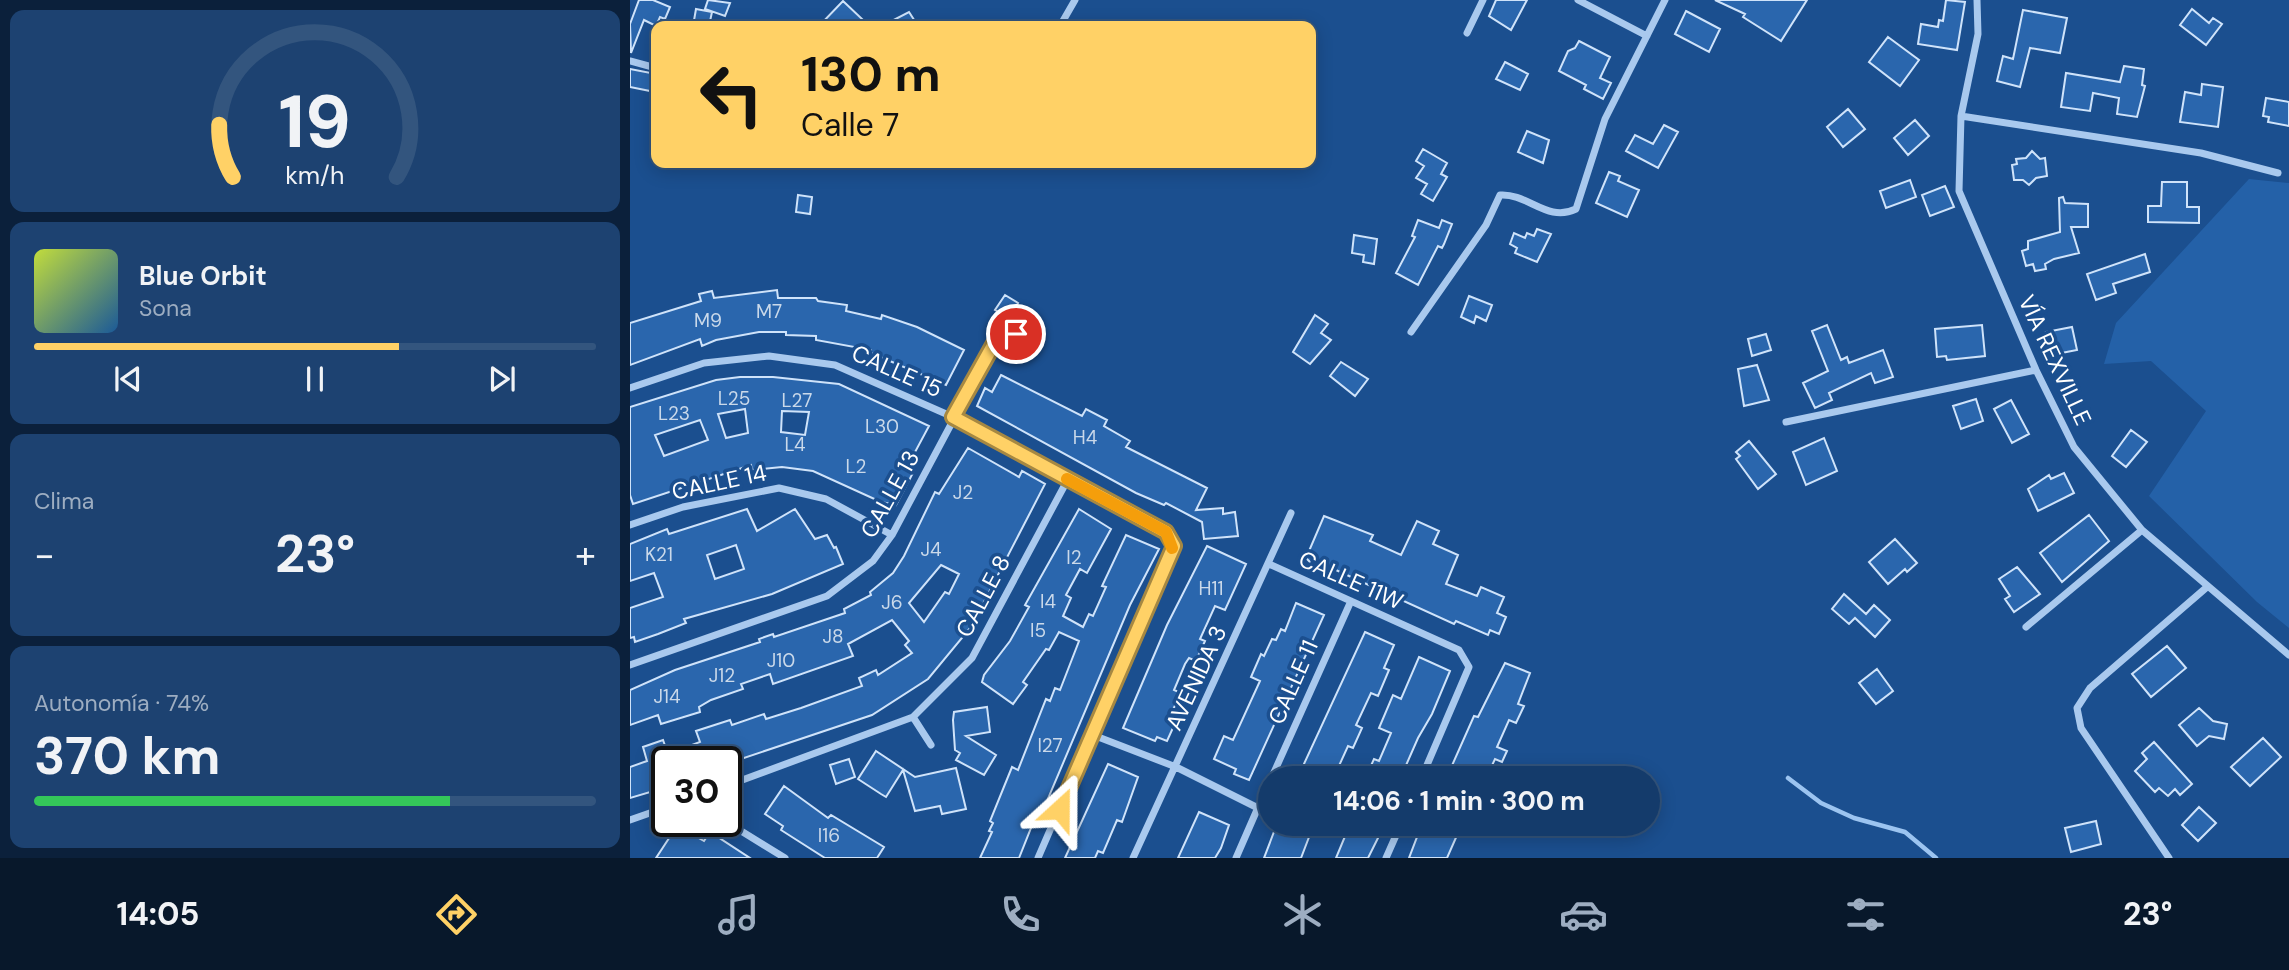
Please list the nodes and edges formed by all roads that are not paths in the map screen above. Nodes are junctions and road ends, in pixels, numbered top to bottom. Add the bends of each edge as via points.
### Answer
1 (1075, 0) edge
2 (1483, 0) edge
3 (1578, 0) edge
4 (1665, 0) edge
5 (1977, 0) edge
6 (1063, 21) edge
7 (1467, 33) dead end
8 (1647, 36) junction
9 (630, 61) edge
10 (651, 67) edge
11 (1961, 116) junction
12 (2278, 173) dead end
13 (1410, 332) dead end
14 (1016, 334) dead end
15 (2036, 370) junction
16 (630, 388) edge
17 (953, 417) junction
18 (1786, 422) dead end
19 (1068, 479) junction
20 (1290, 513) dead end
21 (630, 526) edge
22 (2143, 530) junction
23 (892, 535) junction
24 (1269, 564) junction
25 (2207, 587) junction
26 (1351, 601) junction
27 (2026, 627) dead end
28 (2289, 655) edge
29 (630, 665) edge
30 (913, 718) junction
31 (1093, 735) junction
32 (931, 745) dead end
33 (1277, 766) edge
34 (1427, 766) edge
35 (1176, 767) junction
36 (742, 780) edge
37 (1258, 808) joint
38 (651, 813) edge
39 (630, 820) edge
40 (742, 831) edge
41 (1396, 836) edge
42 (785, 858) edge
43 (1038, 858) edge
44 (1133, 858) edge
45 (1236, 858) edge
46 (1386, 858) edge
47 (2169, 858) edge

1 - 6 street
2 - 7 street
3 - 8 street
4 - 8 street
5 - 11 street, VÍA REXVILLE via 1978,34
8 - 13 street via 1605,119 1576,209 1550,213 1500,195 1486,225
9 - 10 street
11 - 12 street via 2201,153
11 - 15 street, VÍA REXVILLE via 1959,191
14 - 17 street, CALLE 13 via 996,340
15 - 18 street
15 - 22 street, VÍA REXVILLE via 2074,447
16 - 17 street, CALLE 15 via 704,363 769,356 835,365
17 - 19 street, CALLE 15
17 - 23 street, CALLE 13
19 - 30 street, CALLE 8 via 972,658
19 - 31 street, CALLE 15 via 1166,532 1174,546
20 - 24 street, AVENIDA 3
21 - 23 street, CALLE 14 via 683,507 779,488 826,499
22 - 25 street, VÍA REXVILLE
22 - 27 street
23 - 29 street, CALLE 13 via 873,561 827,596
24 - 26 street, CALLE 11W
24 - 35 street, AVENIDA 3
25 - 28 street, VÍA REXVILLE
25 - 47 street via 2090,688 2077,708 2081,728
26 - 33 street, CALLE 11
26 - 34 street, CALLE 11W via 1459,650 1469,667
30 - 32 street
30 - 36 street, CALLE 8
31 - 35 street
31 - 43 street
35 - 37 street
35 - 44 street, AVENIDA 3
37 - 45 street, CALLE 11
38 - 39 street
40 - 42 street
41 - 46 street

